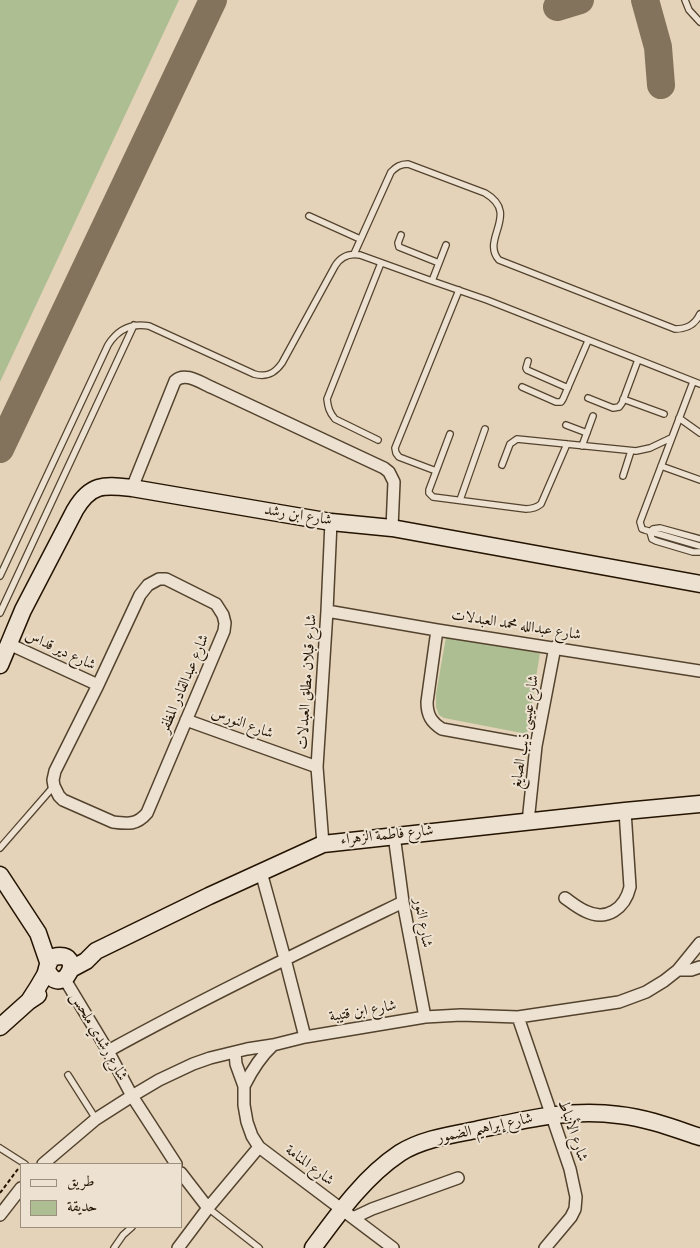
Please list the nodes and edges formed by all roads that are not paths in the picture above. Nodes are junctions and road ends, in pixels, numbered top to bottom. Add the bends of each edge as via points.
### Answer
1 (685, 0) edge
2 (700, 22) edge
3 (310, 216) dead end
4 (400, 235) dead end
5 (360, 239) junction
6 (446, 245) dead end
7 (354, 254) junction
8 (381, 263) junction
9 (439, 263) junction
10 (432, 281) junction
11 (459, 290) junction
12 (700, 314) edge
13 (134, 325) junction
14 (588, 340) junction
15 (638, 360) junction
16 (528, 361) dead end
17 (693, 382) junction
18 (700, 384) edge
19 (522, 387) dead end
20 (568, 388) junction
21 (588, 398) dead end
22 (624, 399) junction
23 (664, 414) dead end
24 (593, 416) dead end
25 (679, 418) junction
26 (566, 425) dead end
27 (485, 429) dead end
28 (587, 432) junction
29 (700, 433) edge
30 (450, 434) dead end
31 (671, 438) junction
32 (378, 440) dead end
33 (567, 444) junction
34 (582, 446) junction
35 (630, 451) junction
36 (502, 465) dead end
37 (661, 466) junction
38 (436, 471) junction
39 (623, 476) dead end
40 (700, 480) edge
41 (132, 488) junction
42 (460, 500) junction
43 (331, 522) junction
44 (392, 528) junction
45 (650, 532) junction
46 (700, 539) edge
47 (700, 546) edge
48 (700, 552) edge
49 (0, 576) edge
50 (700, 584) edge
51 (327, 611) junction
52 (0, 613) edge
53 (437, 630) junction
54 (9, 644) junction
55 (555, 647) junction
56 (0, 665) edge
57 (700, 670) edge
58 (98, 685) junction
59 (186, 720) junction
60 (536, 746) junction
61 (317, 767) junction
62 (54, 786) junction
63 (700, 804) edge
64 (625, 811) junction
65 (528, 822) junction
66 (394, 835) junction
67 (323, 844) junction
68 (0, 848) edge
69 (261, 872) junction
70 (0, 875) edge
71 (565, 898) dead end
72 (403, 902) junction
73 (700, 943) edge
74 (285, 959) junction
75 (59, 967) junction
76 (700, 967) edge
77 (678, 970) junction
78 (425, 1017) junction
79 (518, 1017) junction
80 (0, 1027) edge
81 (305, 1037) junction
82 (273, 1045) junction
83 (108, 1051) junction
84 (234, 1052) junction
85 (68, 1076) dead end
86 (244, 1086) junction
87 (132, 1096) junction
88 (551, 1115) junction
89 (96, 1119) junction
90 (700, 1136) edge
91 (259, 1147) junction
92 (0, 1148) edge
93 (24, 1163) edge
94 (45, 1163) edge
95 (175, 1163) edge
96 (182, 1176) edge
97 (458, 1178) dead end
98 (20, 1189) edge
99 (208, 1208) junction
100 (347, 1213) junction
101 (0, 1215) edge
102 (131, 1228) edge
103 (114, 1248) edge
104 (178, 1248) edge
105 (259, 1248) edge
106 (313, 1248) edge
107 (393, 1248) edge
108 (545, 1248) edge

1 - 2 lane
3 - 5 lane
4 - 9 lane via 399,247
5 - 7 lane
5 - 12 lane via 391,172 401,164 408,164 493,198 501,212 493,250 499,260 675,329 688,327
6 - 9 lane
7 - 8 lane
7 - 13 lane via 338,261 282,363 267,376 254,374 149,326
8 - 10 lane
8 - 32 lane via 327,399 335,419
9 - 10 lane
10 - 11 lane
11 - 14 lane
11 - 38 lane via 395,448 399,457
13 - 49 lane via 119,332 108,345
13 - 52 lane
14 - 15 lane
14 - 20 lane
15 - 17 lane
15 - 22 lane
16 - 20 lane via 527,370
17 - 18 lane
17 - 25 lane
19 - 20 lane via 558,402
21 - 22 lane via 616,408
22 - 23 lane
24 - 28 lane
25 - 29 lane
25 - 31 lane
26 - 28 lane
27 - 42 lane
28 - 34 lane
30 - 38 lane
31 - 35 lane via 645,450
31 - 37 lane
33 - 34 lane
33 - 36 lane via 517,439 510,444
33 - 42 lane via 541,504 536,507 526,509
34 - 35 lane
35 - 39 lane
37 - 40 lane
37 - 45 lane via 640,522 642,528
38 - 42 lane via 430,495
41 - 43 street, شارع ابن رشد
41 - 44 street via 175,381 186,377 384,468 394,482
41 - 54 street, شارع ابن رشد via 104,486 82,498 23,610
43 - 44 street, شارع ابن رشد
43 - 51 street, شارع قبلان مطلق العبدلات
44 - 50 street, شارع ابن رشد
45 - 46 lane via 660,528
45 - 47 lane
45 - 48 lane via 656,541
51 - 53 street, شارع عبدالله محمد العبدلات
51 - 61 street, شارع قبلان مطلق العبدلات
53 - 55 street, شارع عبدالله محمد العبدلات
53 - 60 street via 427,702 431,720 442,729
54 - 56 street, شارع ابن رشد
54 - 58 street, شارع دير قداس
55 - 57 street, شارع عبدالله محمد العبدلات
55 - 60 street, شارع عيسى ذيب الصايغ
58 - 59 street, شارع عبدالقادر المظفر via 144,588 154,581 166,579 216,604 225,623
58 - 62 street, شارع عبدالقادر المظفر via 56,771
59 - 61 street, شارع النورس
59 - 62 street, شارع عبدالقادر المظفر via 146,813 135,823 113,822 63,800
60 - 65 street, شارع عيسى ذيب الصايغ
61 - 67 street, شارع قبلان مطلق العبدلات
62 - 68 lane
63 - 64 street, شارع فاطمة الزهراء
64 - 65 street, شارع فاطمة الزهراء
64 - 71 street via 630,887 624,902 613,912 599,915 585,912
65 - 66 street, شارع فاطمة الزهراء
66 - 67 street, شارع فاطمة الزهراء
66 - 72 street, شارع النور
67 - 69 street, شارع فاطمة الزهراء
69 - 74 street
69 - 75 street, شارع فاطمة الزهراء via 96,950 86,961
70 - 75 street, شارع رشدي ملحس via 38,932 46,937
72 - 74 street
72 - 78 street, شارع النور
73 - 77 street, شارع ابن قتيبة
74 - 81 street
74 - 83 street
75 - 80 street, شارع فاطمة الزهراء via 48,989
75 - 83 street, شارع رشدي ملحس
76 - 77 street
77 - 79 street, شارع ابن قتيبة via 646,992 619,1002
78 - 79 street, شارع ابن قتيبة
78 - 81 street, شارع ابن قتيبة
79 - 88 street, شارع الأنباط
81 - 82 street, شارع ابن قتيبة
82 - 84 street, شارع ابن قتيبة
82 - 86 street via 262,1055
83 - 87 street, شارع رشدي ملحس
84 - 86 street, شارع المنامة
84 - 87 street, شارع ابن قتيبة via 193,1064
85 - 89 lane
86 - 91 street, شارع المنامة via 247,1122
87 - 89 street, شارع ابن قتيبة
87 - 95 street, شارع رشدي ملحس
88 - 90 street, شارع إبراهيم الضمور via 623,1115
88 - 100 street, شارع إبراهيم الضمور via 450,1135 401,1152 364,1184
88 - 108 street, شارع الأنباط via 576,1197 571,1217
89 - 94 street, شارع ابن قتيبة
91 - 99 street
91 - 100 street, شارع المنامة
92 - 93 lane
96 - 99 street
97 - 100 street via 372,1209
98 - 101 street
99 - 104 street
99 - 105 lane
100 - 106 street, شارع إبراهيم الضمور
100 - 107 street, شارع المنامة
102 - 103 lane

